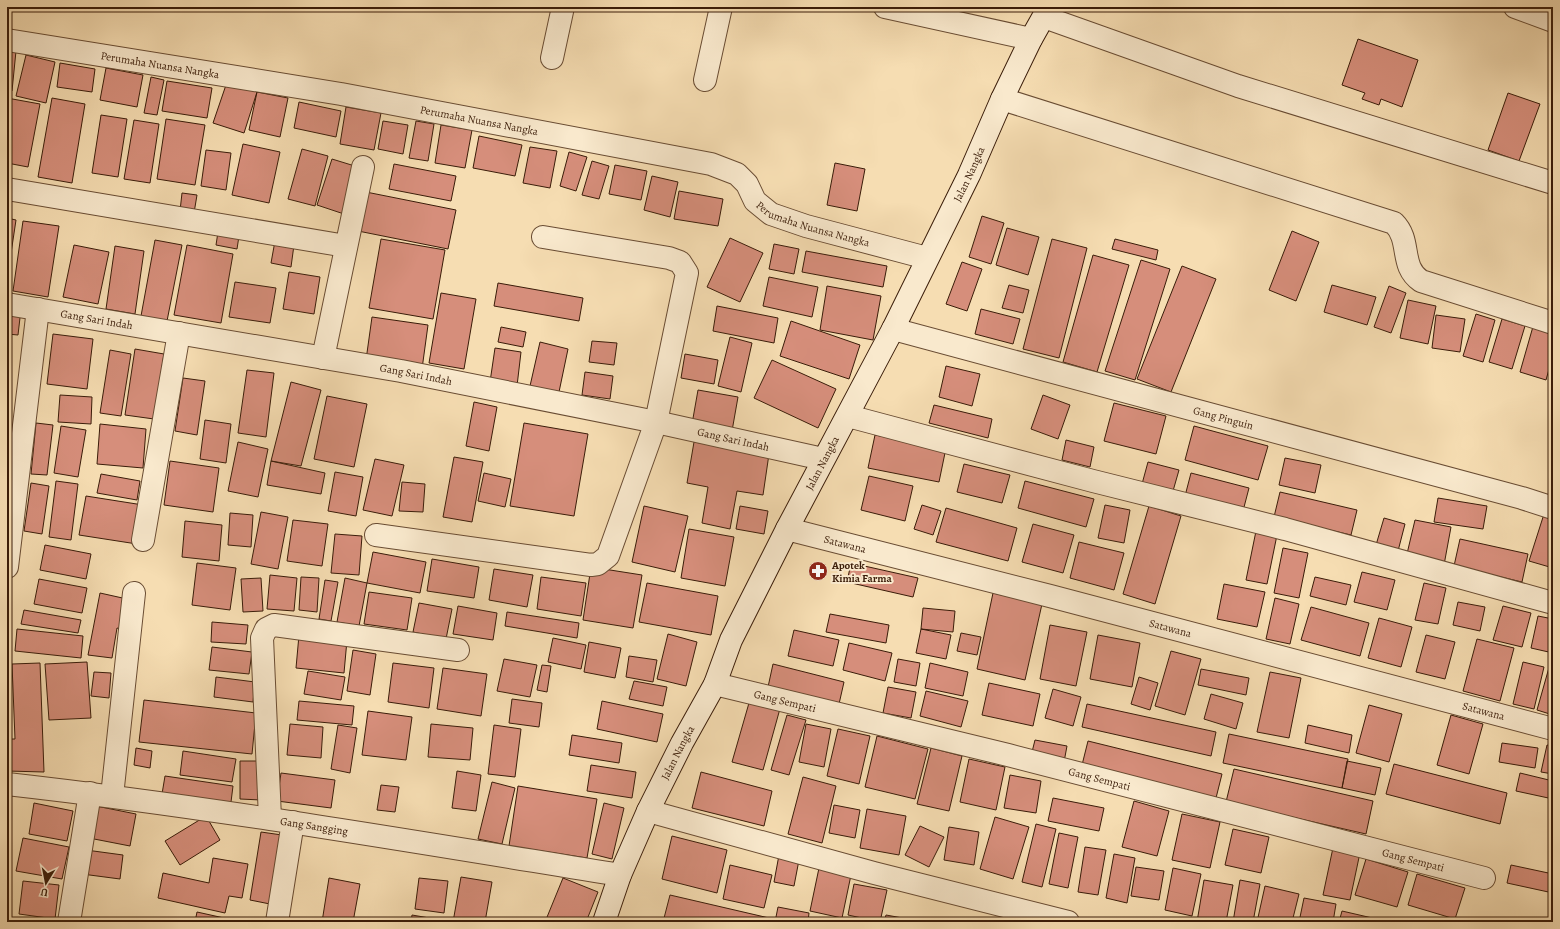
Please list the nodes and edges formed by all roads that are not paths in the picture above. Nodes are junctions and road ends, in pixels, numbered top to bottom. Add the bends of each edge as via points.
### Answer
1 (563, 7) edge
2 (721, 7) edge
3 (885, 7) edge
4 (1515, 7) edge
5 (1046, 12) edge
6 (1553, 21) edge
7 (1031, 39) junction
8 (7, 40) edge
9 (552, 58) dead end
10 (704, 80) dead end
11 (1002, 99) junction
12 (363, 167) dead end
13 (1553, 183) edge
14 (7, 189) edge
15 (543, 237) dead end
16 (346, 246) junction
17 (927, 258) junction
18 (7, 304) edge
19 (38, 309) junction
20 (1553, 323) edge
21 (893, 329) junction
22 (179, 334) junction
23 (323, 358) junction
24 (848, 416) junction
25 (656, 422) junction
26 (823, 460) junction
27 (1553, 508) edge
28 (787, 529) junction
29 (376, 535) dead end
30 (143, 540) dead end
31 (7, 560) edge
32 (134, 593) dead end
33 (1553, 603) edge
34 (458, 650) dead end
35 (715, 684) junction
36 (1553, 729) edge
37 (7, 784) edge
38 (90, 793) junction
39 (112, 796) junction
40 (648, 811) junction
41 (270, 818) junction
42 (293, 822) junction
43 (620, 875) junction
44 (1484, 878) dead end
45 (69, 922) edge
46 (277, 922) edge
47 (604, 922) edge
48 (1068, 922) edge

1 - 9 street
2 - 10 street
3 - 7 street
4 - 6 street
5 - 7 street, Jalan Nangka
5 - 13 street via 1238,86
7 - 11 street, Jalan Nangka
8 - 17 street, Perumaha Nuansa Nangka via 341,94 711,164 737,174 747,184 755,200 771,214 806,226
11 - 17 street, Jalan Nangka via 969,175
11 - 20 street via 1394,223 1401,230 1409,269 1417,278
12 - 16 street
14 - 16 street
15 - 25 street via 669,258 680,262 687,273
16 - 23 street
17 - 21 street, Jalan Nangka
18 - 19 street, Gang Sari Indah
19 - 22 street, Gang Sari Indah
19 - 31 street
21 - 24 street, Jalan Nangka
21 - 27 street, Gang Pinguin
22 - 23 street, Gang Sari Indah
22 - 30 street
23 - 25 street, Gang Sari Indah
24 - 26 street, Jalan Nangka
24 - 33 street via 1093,481 1285,528
25 - 26 street, Gang Sari Indah
25 - 29 street via 608,556 598,564 590,565
26 - 28 street, Jalan Nangka
28 - 35 street, Jalan Nangka via 731,640
28 - 36 street, Satawana
32 - 39 street
34 - 41 street via 274,624 266,629 262,638
35 - 40 street, Jalan Nangka
35 - 44 street, Gang Sempati via 1008,755
37 - 38 street, Gang Sangging
38 - 39 street, Gang Sangging
38 - 45 street
39 - 41 street, Gang Sangging
40 - 43 street, Jalan Nangka
40 - 48 street via 874,873
41 - 42 street, Gang Sangging
42 - 43 street, Gang Sangging
42 - 46 street
43 - 47 street, Jalan Nangka

